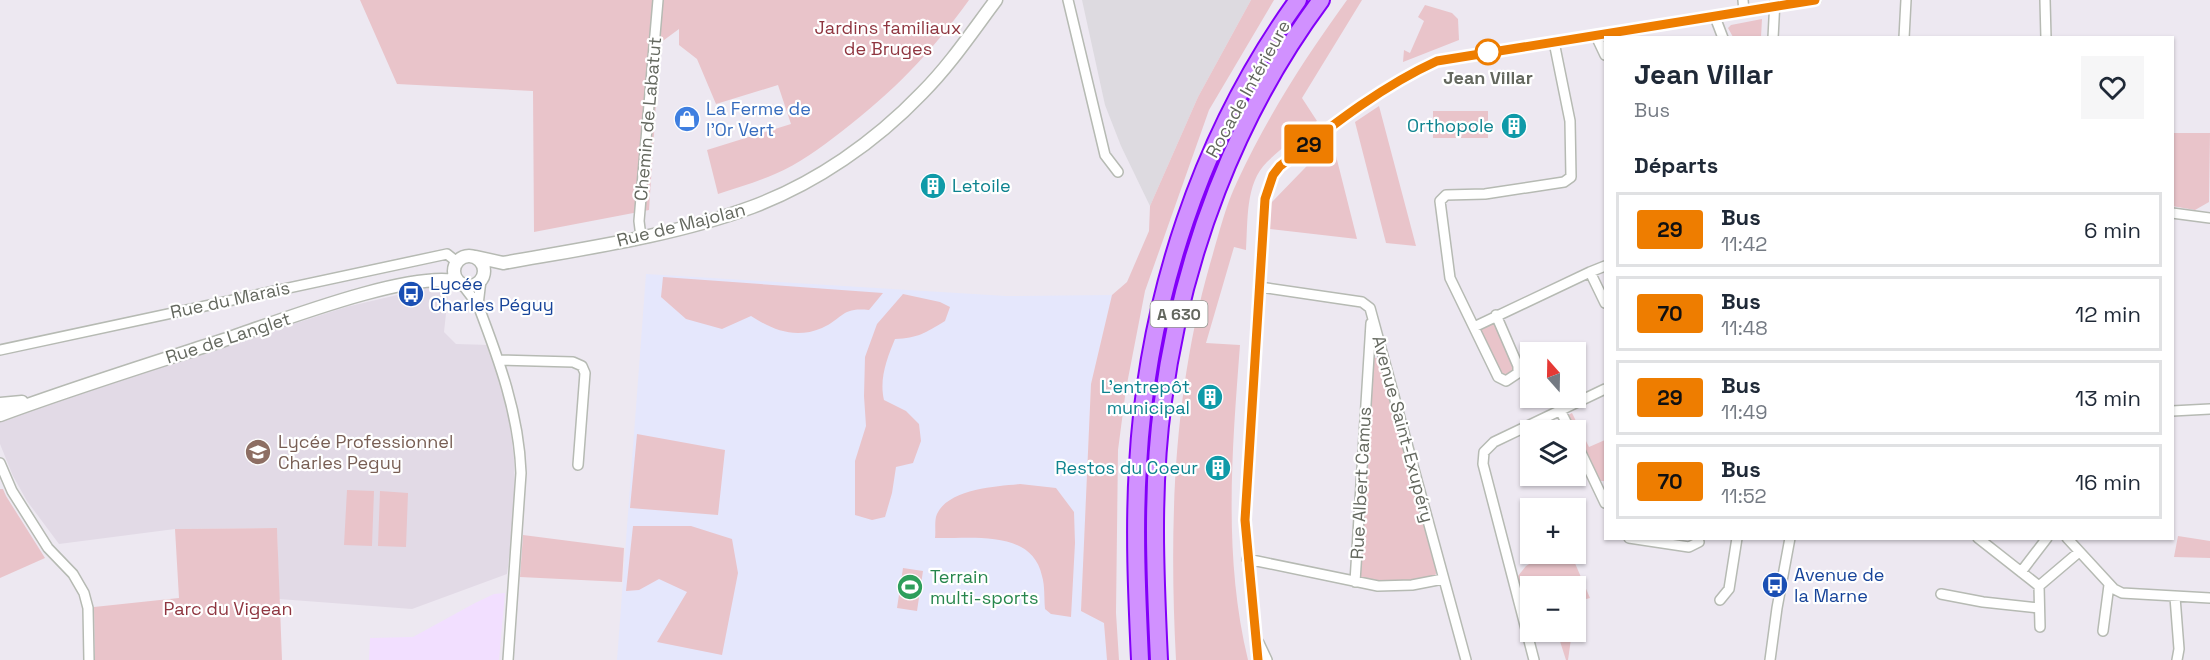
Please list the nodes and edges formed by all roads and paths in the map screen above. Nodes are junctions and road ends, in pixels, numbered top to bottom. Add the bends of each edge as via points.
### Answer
1 (658, 0) edge
2 (996, 0) edge
3 (1068, 0) edge
4 (1298, 0) edge
5 (1321, 0) edge
6 (1335, 0) edge
7 (1743, 0) edge
8 (1816, 0) edge
9 (1906, 0) edge
10 (2045, 0) edge
11 (1775, 4) edge
12 (1744, 12) junction
13 (1715, 17) junction
14 (1596, 36) junction
15 (1722, 36) edge
16 (1773, 36) edge
17 (1904, 36) edge
18 (2046, 36) edge
19 (1554, 42) junction
20 (1604, 54) edge
21 (1267, 87) junction
22 (1118, 172) dead end
23 (2174, 213) edge
24 (2210, 218) edge
25 (640, 237) junction
26 (476, 257) junction
27 (458, 261) junction
28 (503, 263) junction
29 (1604, 266) edge
30 (1590, 272) junction
31 (482, 278) junction
32 (422, 281) junction
33 (460, 283) junction
34 (1260, 287) junction
35 (1604, 299) edge
36 (478, 305) junction
37 (1371, 314) junction
38 (1496, 315) junction
39 (1474, 327) junction
40 (0, 350) edge
41 (500, 360) junction
42 (1604, 389) edge
43 (36, 401) junction
44 (0, 404) edge
45 (1560, 410) junction
46 (2210, 410) edge
47 (2174, 411) edge
48 (0, 415) edge
49 (1565, 420) edge
50 (1586, 460) edge
51 (0, 463) edge
52 (578, 465) dead end
53 (1602, 488) edge
54 (1642, 540) edge
55 (1702, 540) edge
56 (1737, 540) edge
57 (1790, 540) edge
58 (1981, 540) edge
59 (2045, 540) edge
60 (2069, 540) edge
61 (2079, 552) junction
62 (1247, 559) junction
63 (2021, 572) junction
64 (1443, 579) junction
65 (1355, 582) junction
66 (2109, 585) junction
67 (2040, 586) junction
68 (1941, 594) dead end
69 (2175, 597) junction
70 (2210, 598) edge
71 (1720, 600) dead end
72 (2038, 608) junction
73 (2040, 627) dead end
74 (2103, 631) dead end
75 (1256, 636) junction
76 (89, 660) edge
77 (508, 660) edge
78 (1140, 660) edge
79 (1159, 660) edge
80 (1258, 660) edge
81 (1267, 660) edge
82 (1466, 660) edge
83 (1534, 660) edge
84 (1770, 660) edge
85 (2177, 660) edge

1 - 25 street, Chemin de Labatut
2 - 25 street, Rue de Majolan via 923,92 875,136 819,175 753,206
3 - 22 street via 1105,155
4 - 78 highway, A 630 via 1252,72 1217,142 1188,211 1166,284 1149,367 1138,462
5 - 21 highway, Rocade Intérieure / A 630
6 - 21 highway
7 - 12 street
8 - 11 street
9 - 17 street
10 - 18 street
11 - 12 street
11 - 16 street
12 - 13 street
13 - 14 street
13 - 15 street
14 - 19 street
14 - 20 street
19 - 34 street via 1447,58 1419,70 1340,120 1280,166 1265,199
19 - 39 street via 1570,121 1571,177 1564,182 1485,194 1446,195 1439,205 1450,278
21 - 79 highway, Rocade Intérieure / A 630 via 1232,154 1198,239 1172,352 1158,463
23 - 24 street
25 - 28 street, Rue de Majolan
26 - 27 street via 466,256
26 - 28 street, Rue de Majolan
26 - 31 street via 484,268
27 - 32 street, Rue de Langlet
27 - 33 street via 454,270
27 - 40 street, Rue du Marais via 447,254
28 - 31 street, Rue de Majolan
29 - 30 street
30 - 35 street
30 - 38 street
31 - 33 street via 470,286
31 - 36 street
32 - 33 street, Rue de Langlet
32 - 43 street, Rue de Langlet via 350,299
33 - 36 street
34 - 37 street, Avenue Saint-Exupéry via 1362,302
34 - 62 street via 1246,491
36 - 41 street
37 - 64 street, Avenue Saint-Exupéry
37 - 65 street, Rue Albert Camus
38 - 39 street
38 - 39 street via 1518,366 1518,374 1512,379 1498,377
41 - 52 street via 573,362 582,366 585,373
41 - 77 street via 520,446
42 - 45 street
43 - 44 street, Rue de Langlet
43 - 48 street, Rue de Langlet
45 - 49 street
45 - 83 street via 1494,442 1484,452 1483,464
46 - 47 street
50 - 53 street
51 - 76 street via 12,491 48,548 73,574 84,593
54 - 55 street via 1689,547
56 - 71 street via 1729,589
57 - 84 street
58 - 63 street
59 - 63 street
60 - 61 street
61 - 66 street
61 - 67 street
62 - 65 street
62 - 75 street
63 - 67 street
64 - 65 street via 1412,585
64 - 82 street, Avenue Saint-Exupéry
66 - 69 street via 2122,593
66 - 74 street
67 - 72 street
68 - 72 street
69 - 70 street
69 - 85 street
72 - 73 street
75 - 80 street
75 - 81 street

